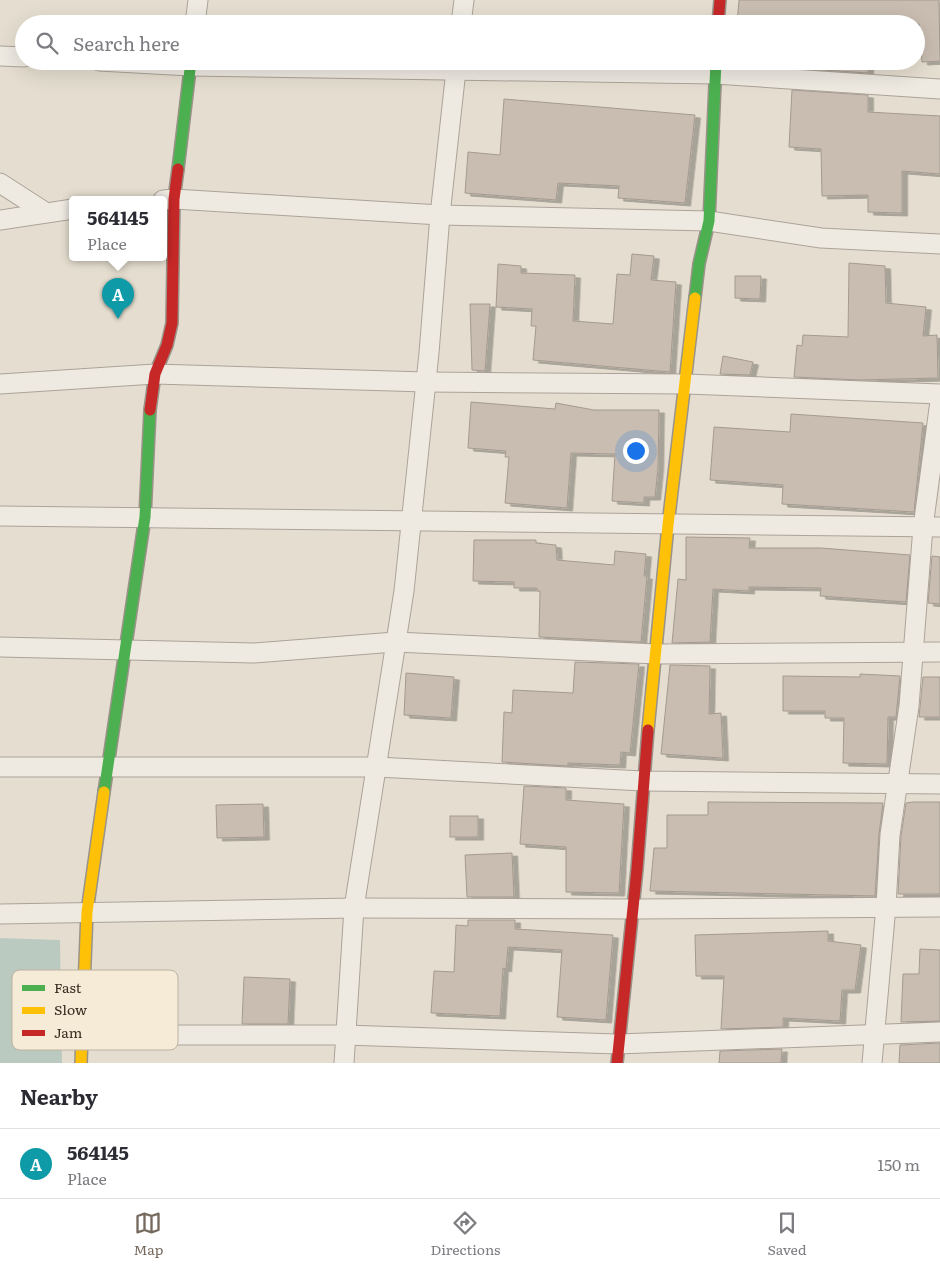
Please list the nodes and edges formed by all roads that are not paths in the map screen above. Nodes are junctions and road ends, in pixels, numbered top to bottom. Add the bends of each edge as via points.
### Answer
1 (198, 0) edge
2 (464, 0) edge
3 (720, 0) edge
4 (196, 15) edge
5 (462, 15) edge
6 (719, 15) edge
7 (0, 56) edge
8 (15, 57) edge
9 (189, 70) edge
10 (456, 70) edge
11 (715, 70) edge
12 (736, 70) edge
13 (940, 89) edge
14 (0, 183) edge
15 (169, 200) edge
16 (69, 209) edge
17 (45, 212) junction
18 (440, 215) junction
19 (0, 220) edge
20 (709, 221) junction
21 (940, 244) edge
22 (155, 374) junction
23 (426, 382) junction
24 (0, 384) edge
25 (686, 384) junction
26 (940, 394) edge
27 (940, 402) edge
28 (0, 516) edge
29 (145, 517) junction
30 (412, 520) junction
31 (668, 526) junction
32 (932, 527) edge
33 (395, 642) junction
34 (0, 647) edge
35 (124, 649) junction
36 (912, 652) junction
37 (940, 652) edge
38 (656, 654) junction
39 (0, 767) edge
40 (377, 767) junction
41 (109, 768) junction
42 (642, 780) junction
43 (898, 783) junction
44 (940, 784) edge
45 (886, 906) junction
46 (940, 906) edge
47 (354, 908) junction
48 (633, 909) junction
49 (88, 912) junction
50 (0, 914) edge
51 (85, 970) edge
52 (940, 1032) edge
53 (874, 1034) junction
54 (178, 1035) edge
55 (344, 1035) junction
56 (618, 1044) junction
57 (81, 1050) edge
58 (81, 1063) edge
59 (344, 1063) edge
60 (617, 1063) edge
61 (872, 1063) edge

1 - 4 street
2 - 5 street
3 - 6 street
7 - 8 street
9 - 15 street
10 - 18 street
11 - 20 street
12 - 13 street
14 - 17 street
15 - 18 street
15 - 22 street via 172,324
16 - 17 street
17 - 19 street
18 - 20 street
18 - 23 street
20 - 21 street via 821,238
20 - 25 street via 699,264
22 - 23 street
22 - 24 street
22 - 29 street via 149,415
23 - 25 street
23 - 30 street
25 - 26 street
25 - 31 street
27 - 32 street
28 - 29 street
29 - 30 street
29 - 35 street
30 - 31 street
30 - 33 street
31 - 32 street
31 - 38 street
32 - 36 street
33 - 35 street via 254,653
33 - 38 street
33 - 40 street
34 - 35 street
35 - 41 street
36 - 37 street
36 - 38 street
36 - 43 street via 909,706
38 - 42 street
39 - 41 street
40 - 41 street
40 - 42 street
40 - 47 street
41 - 49 street
42 - 43 street
42 - 48 street
43 - 44 street
43 - 45 street via 890,835
45 - 46 street
45 - 48 street
45 - 53 street
47 - 48 street
47 - 49 street
47 - 55 street
48 - 56 street
49 - 50 street
49 - 51 street
52 - 53 street
53 - 56 street
53 - 61 street
54 - 55 street
55 - 56 street
55 - 59 street
56 - 60 street
57 - 58 street

